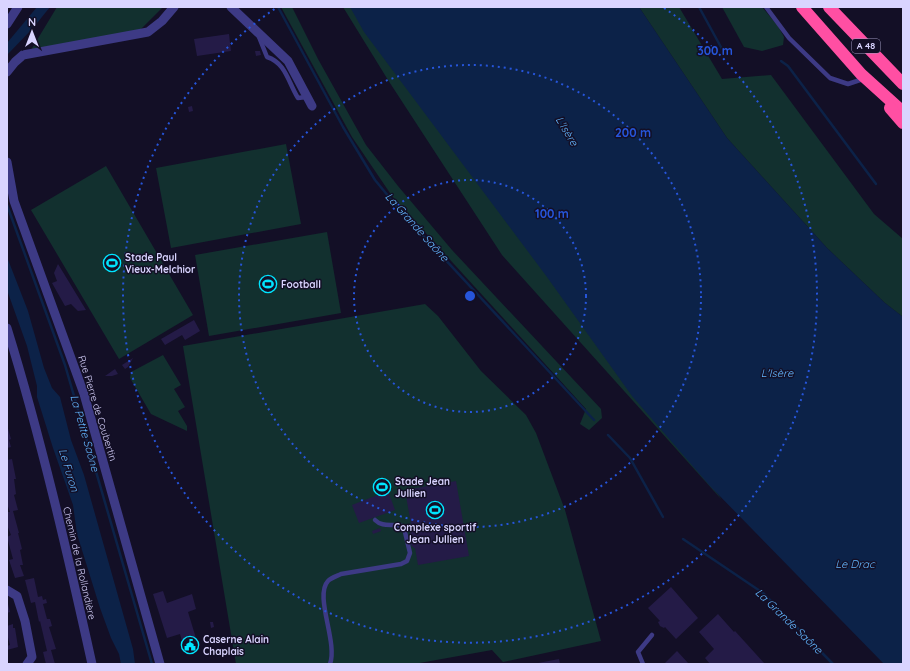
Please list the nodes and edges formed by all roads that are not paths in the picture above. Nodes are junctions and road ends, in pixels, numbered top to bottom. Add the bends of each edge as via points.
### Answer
1 (18, 7) edge
2 (174, 7) edge
3 (231, 7) edge
4 (766, 7) edge
5 (802, 7) edge
6 (829, 7) edge
7 (7, 24) edge
8 (7, 72) edge
9 (863, 76) junction
10 (903, 84) edge
11 (312, 106) dead end
12 (903, 112) edge
13 (903, 123) edge
14 (7, 162) edge
15 (7, 328) edge
16 (375, 520) dead end
17 (7, 590) edge
18 (652, 635) dead end
19 (27, 664) edge
20 (92, 664) edge
21 (160, 664) edge
22 (330, 664) edge
23 (643, 664) edge

1 - 7 street
2 - 8 street via 148,32 23,55
3 - 11 street via 288,61
4 - 9 lane via 789,38 830,78 848,84
5 - 9 highway, A 48
6 - 10 highway, A 48
9 - 12 highway
9 - 13 highway
14 - 21 street, Rue Pierre de Coubertin via 14,201 84,394
15 - 20 street, Chemin de la Rollandière via 28,397 68,554
16 - 22 lane via 384,525 402,526 410,553 407,561 401,564 341,574 327,582 323,599 332,651
17 - 19 street via 17,596 25,621 32,657
18 - 23 lane via 638,652

